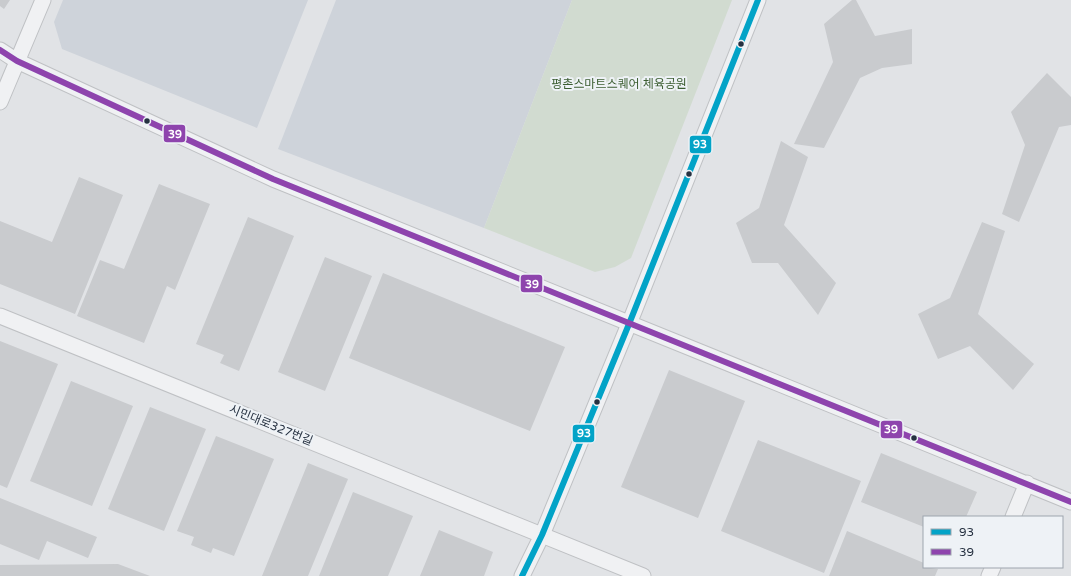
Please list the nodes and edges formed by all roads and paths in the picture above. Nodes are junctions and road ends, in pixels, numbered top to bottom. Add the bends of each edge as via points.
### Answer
1 (42, 0) edge
2 (758, 0) edge
3 (0, 50) edge
4 (17, 61) junction
5 (0, 102) edge
6 (0, 316) edge
7 (630, 324) junction
8 (1027, 483) junction
9 (1071, 502) edge
10 (1013, 516) edge
11 (542, 535) junction
12 (522, 576) edge
13 (643, 576) edge

1 - 4 street
2 - 7 street
3 - 4 street
4 - 5 street
4 - 7 street via 273,179
6 - 11 street, 시민대로327번길
7 - 8 street
7 - 11 street
8 - 9 street
8 - 10 street
11 - 12 street
11 - 13 street, 시민대로327번길

